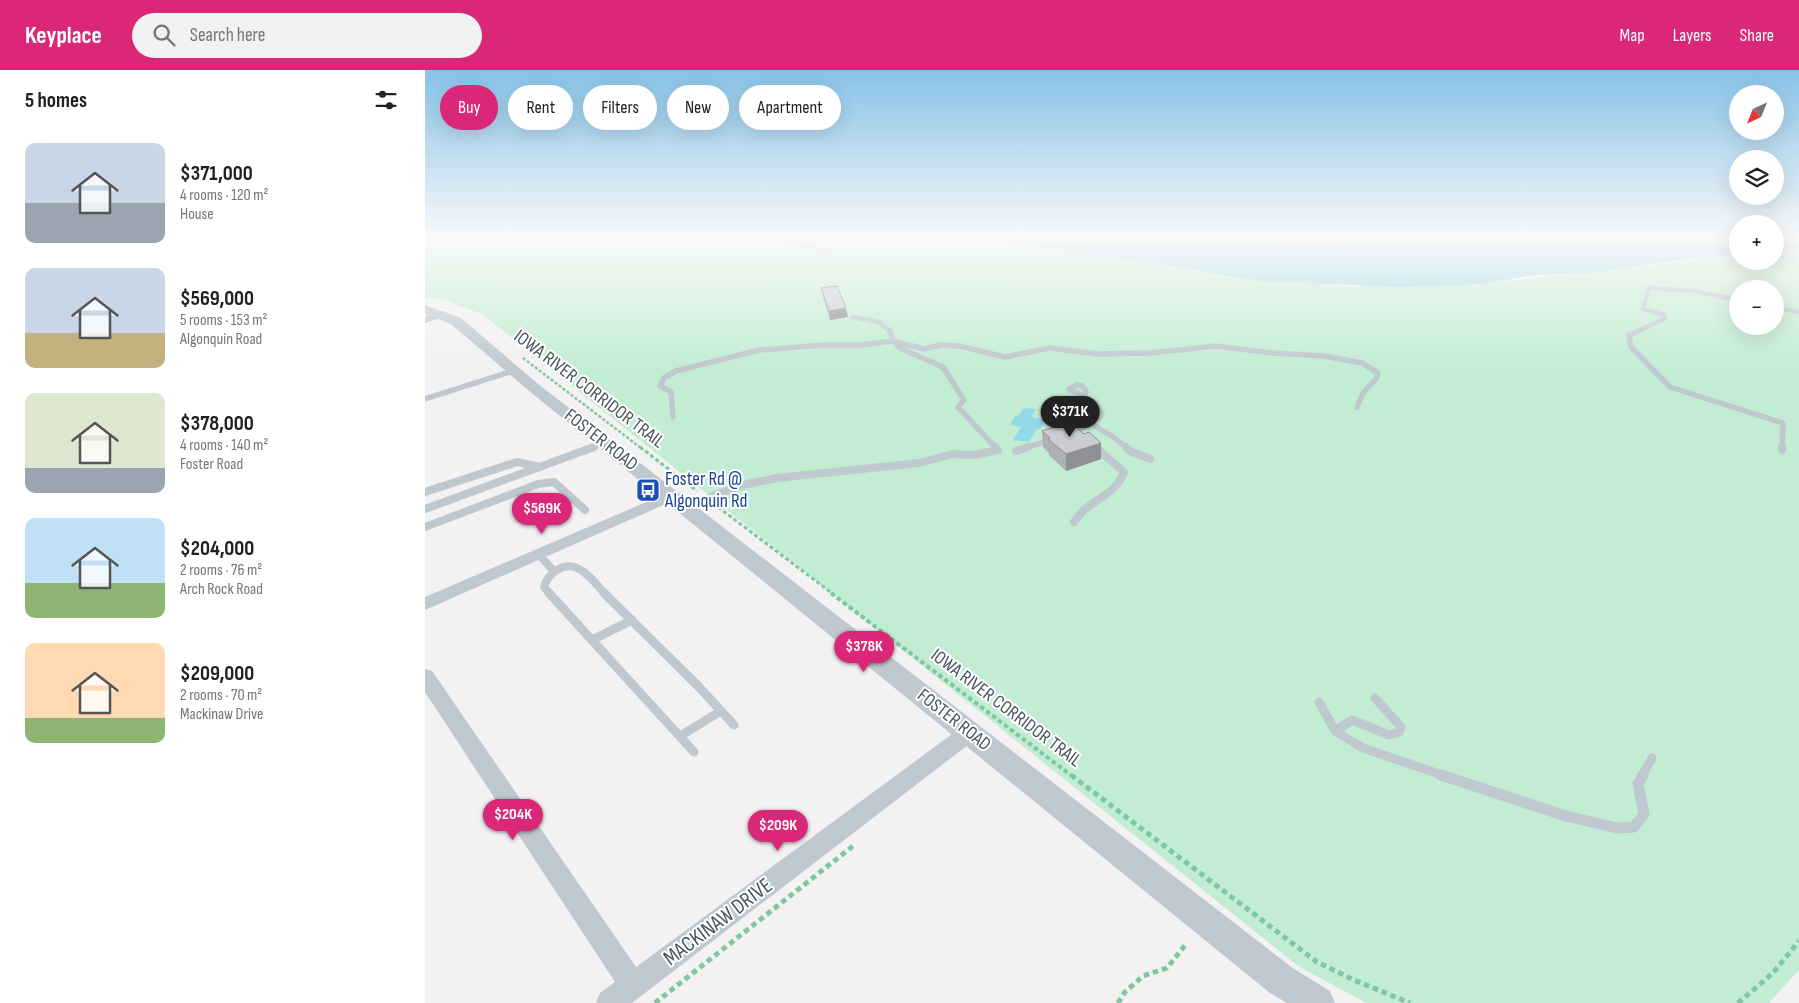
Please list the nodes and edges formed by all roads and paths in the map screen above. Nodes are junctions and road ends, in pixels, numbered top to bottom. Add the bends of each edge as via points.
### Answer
1 (1729, 297) edge
2 (1784, 310) edge
3 (1799, 312) edge
4 (431, 314) edge
5 (853, 317) dead end
6 (893, 341) junction
7 (516, 362) junction
8 (1085, 395) dead end
9 (425, 399) edge
10 (1357, 407) dead end
11 (673, 417) dead end
12 (1090, 424) junction
13 (1078, 431) junction
14 (1069, 434) edge
15 (1061, 437) edge
16 (605, 443) junction
17 (1782, 450) dead end
18 (1016, 451) dead end
19 (1150, 459) dead end
20 (541, 468) junction
21 (425, 492) edge
22 (690, 501) junction
23 (425, 509) edge
24 (585, 510) dead end
25 (1074, 522) dead end
26 (425, 526) edge
27 (539, 554) junction
28 (553, 570) junction
29 (425, 604) edge
30 (632, 620) junction
31 (592, 640) junction
32 (425, 676) edge
33 (1375, 698) dead end
34 (1319, 702) dead end
35 (721, 711) junction
36 (734, 725) dead end
37 (1005, 726) junction
38 (1335, 731) junction
39 (680, 736) junction
40 (976, 738) junction
41 (694, 752) dead end
42 (1652, 758) dead end
43 (855, 844) dead end
44 (1799, 941) edge
45 (1186, 944) dead end
46 (633, 985) junction
47 (610, 1003) edge
48 (655, 1003) edge
49 (1118, 1003) edge
50 (1318, 1003) edge
51 (1411, 1003) edge
52 (1738, 1003) edge

1 - 17 lane via 1649,288 1643,309 1664,315 1664,319 1629,335 1631,347 1670,387 1783,423
2 - 3 lane
4 - 7 street, FOSTER ROAD via 464,327
5 - 6 lane via 885,323 893,334
6 - 10 lane via 923,349 959,346 1005,357 1050,348 1097,354 1150,353 1216,346 1324,356 1362,363 1378,373 1377,380 1363,394
6 - 11 lane via 759,350 676,371 664,378 660,386 671,392
6 - 22 lane via 900,348 943,367 964,400 958,407 998,450 974,455 953,454 919,463 777,478
7 - 9 lane
7 - 16 street, FOSTER ROAD
7 - 22 path, IOWA RIVER CORRIDOR TRAIL
8 - 12 lane via 1100,405 1102,414
12 - 13 lane
12 - 19 lane via 1130,451
13 - 14 lane
13 - 25 lane via 1124,472 1122,481 1112,492 1087,505
15 - 18 lane
16 - 20 lane
16 - 22 street, FOSTER ROAD
20 - 21 lane via 517,462
20 - 23 lane
22 - 27 street
22 - 37 path, IOWA RIVER CORRIDOR TRAIL
22 - 40 street, FOSTER ROAD
24 - 26 lane via 554,482 538,484
27 - 28 lane
27 - 29 street
28 - 30 lane via 581,569
28 - 31 lane via 544,587
30 - 31 lane
30 - 35 lane
31 - 39 lane
32 - 46 street
33 - 38 lane via 1401,727 1399,732 1389,736 1352,720
34 - 38 lane
35 - 36 lane
35 - 39 lane
37 - 40 path
37 - 51 path, IOWA RIVER CORRIDOR TRAIL via 1317,962
38 - 42 lane via 1363,748 1399,762 1558,813 1617,828 1634,827 1644,814 1638,784
39 - 41 lane
40 - 46 street, MACKINAW DRIVE
40 - 50 street, FOSTER ROAD via 1282,981
43 - 48 path
44 - 52 path via 1773,973
45 - 49 path via 1167,968 1143,976
46 - 47 street, MACKINAW DRIVE

